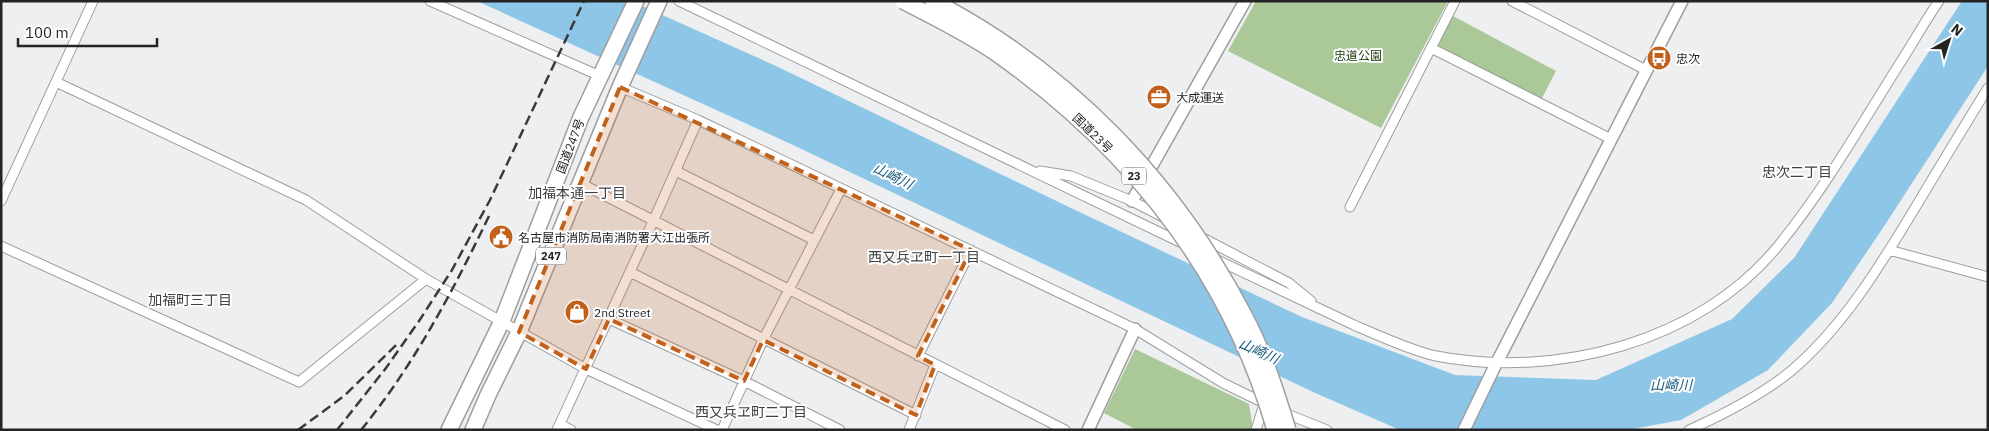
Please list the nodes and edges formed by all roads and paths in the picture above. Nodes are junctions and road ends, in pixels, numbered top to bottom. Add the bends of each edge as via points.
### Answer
1 (93, 1) edge
2 (430, 1) edge
3 (636, 1) edge
4 (679, 1) edge
5 (903, 1) edge
6 (933, 1) edge
7 (1245, 1) edge
8 (1455, 1) edge
9 (1512, 1) edge
10 (1682, 1) edge
11 (1939, 1) edge
12 (659, 2) edge
13 (1431, 48) junction
14 (1646, 70) junction
15 (601, 74) junction
16 (56, 82) junction
17 (622, 84) junction
18 (1988, 88) edge
19 (698, 120) junction
20 (1611, 139) junction
21 (1030, 170) junction
22 (676, 171) junction
23 (580, 183) junction
24 (841, 189) junction
25 (1, 201) edge
26 (1132, 201) junction
27 (1350, 207) dead end
28 (653, 221) junction
29 (814, 240) junction
30 (1, 246) edge
31 (971, 250) junction
32 (1890, 250) junction
33 (630, 272) junction
34 (1988, 277) edge
35 (426, 279) junction
36 (789, 289) junction
37 (1321, 310) junction
38 (609, 318) junction
39 (502, 322) junction
40 (1135, 329) junction
41 (519, 332) junction
42 (763, 340) junction
43 (918, 356) junction
44 (935, 365) junction
45 (1495, 366) junction
46 (586, 369) junction
47 (744, 381) junction
48 (1265, 402) junction
49 (916, 415) junction
50 (558, 427) edge
51 (450, 430) edge
52 (473, 430) edge
53 (571, 430) edge
54 (717, 430) edge
55 (722, 430) edge
56 (840, 430) edge
57 (909, 430) edge
58 (1065, 430) edge
59 (1088, 430) edge
60 (1256, 430) edge
61 (1267, 430) edge
62 (1275, 430) edge
63 (1288, 430) edge
64 (1326, 430) edge
65 (1464, 430) edge
66 (1689, 430) edge

1 - 16 street
2 - 15 street
3 - 15 highway, 国道247号 / 247
4 - 21 street
5 - 48 highway, 国道23号 / 23, bridge via 994,52 1044,89 1115,155 1174,224 1203,266 1233,320
6 - 63 highway, 国道23号 / 23, bridge via 997,37 1030,61 1075,98 1158,183 1218,266 1246,318 1269,371
7 - 26 street
8 - 13 street
9 - 14 street
10 - 14 street
11 - 45 street via 1799,220 1760,266 1735,288 1709,308 1676,326 1616,347 1562,360
12 - 17 highway, 国道247号 / 247
13 - 20 street
13 - 27 street
14 - 20 street
15 - 39 highway, 国道247号 / 247 via 581,117
16 - 25 street
16 - 35 street via 306,200
17 - 19 street
17 - 23 highway, 国道247号 / 247
18 - 32 street
19 - 22 street
19 - 24 street
20 - 45 street
21 - 26 street via 1071,176
21 - 37 street
22 - 28 street
22 - 29 street
23 - 28 street
23 - 41 highway, 国道247号 / 247
24 - 29 street
24 - 31 street
26 - 37 street via 1289,283
28 - 33 street
28 - 36 street
29 - 36 street
30 - 35 street via 299,382
31 - 40 street
31 - 43 street
32 - 34 street
32 - 66 street via 1838,323 1796,366 1715,419
33 - 38 street
33 - 42 street
35 - 39 street
36 - 42 street
36 - 43 street
37 - 45 street via 1434,356
38 - 46 street
38 - 47 street
39 - 41 street
39 - 51 highway, 国道247号 / 247
40 - 48 street via 1234,389
40 - 59 street
41 - 46 street
41 - 52 highway, 国道247号 / 247
42 - 47 street
42 - 49 street
43 - 44 street
44 - 49 street
44 - 58 street
45 - 65 street
46 - 50 street
46 - 54 street
47 - 55 street
47 - 56 street
48 - 60 street
48 - 61 highway, bridge
48 - 62 highway, 国道23号 / 23, bridge
48 - 64 street
49 - 57 street
50 - 53 street

